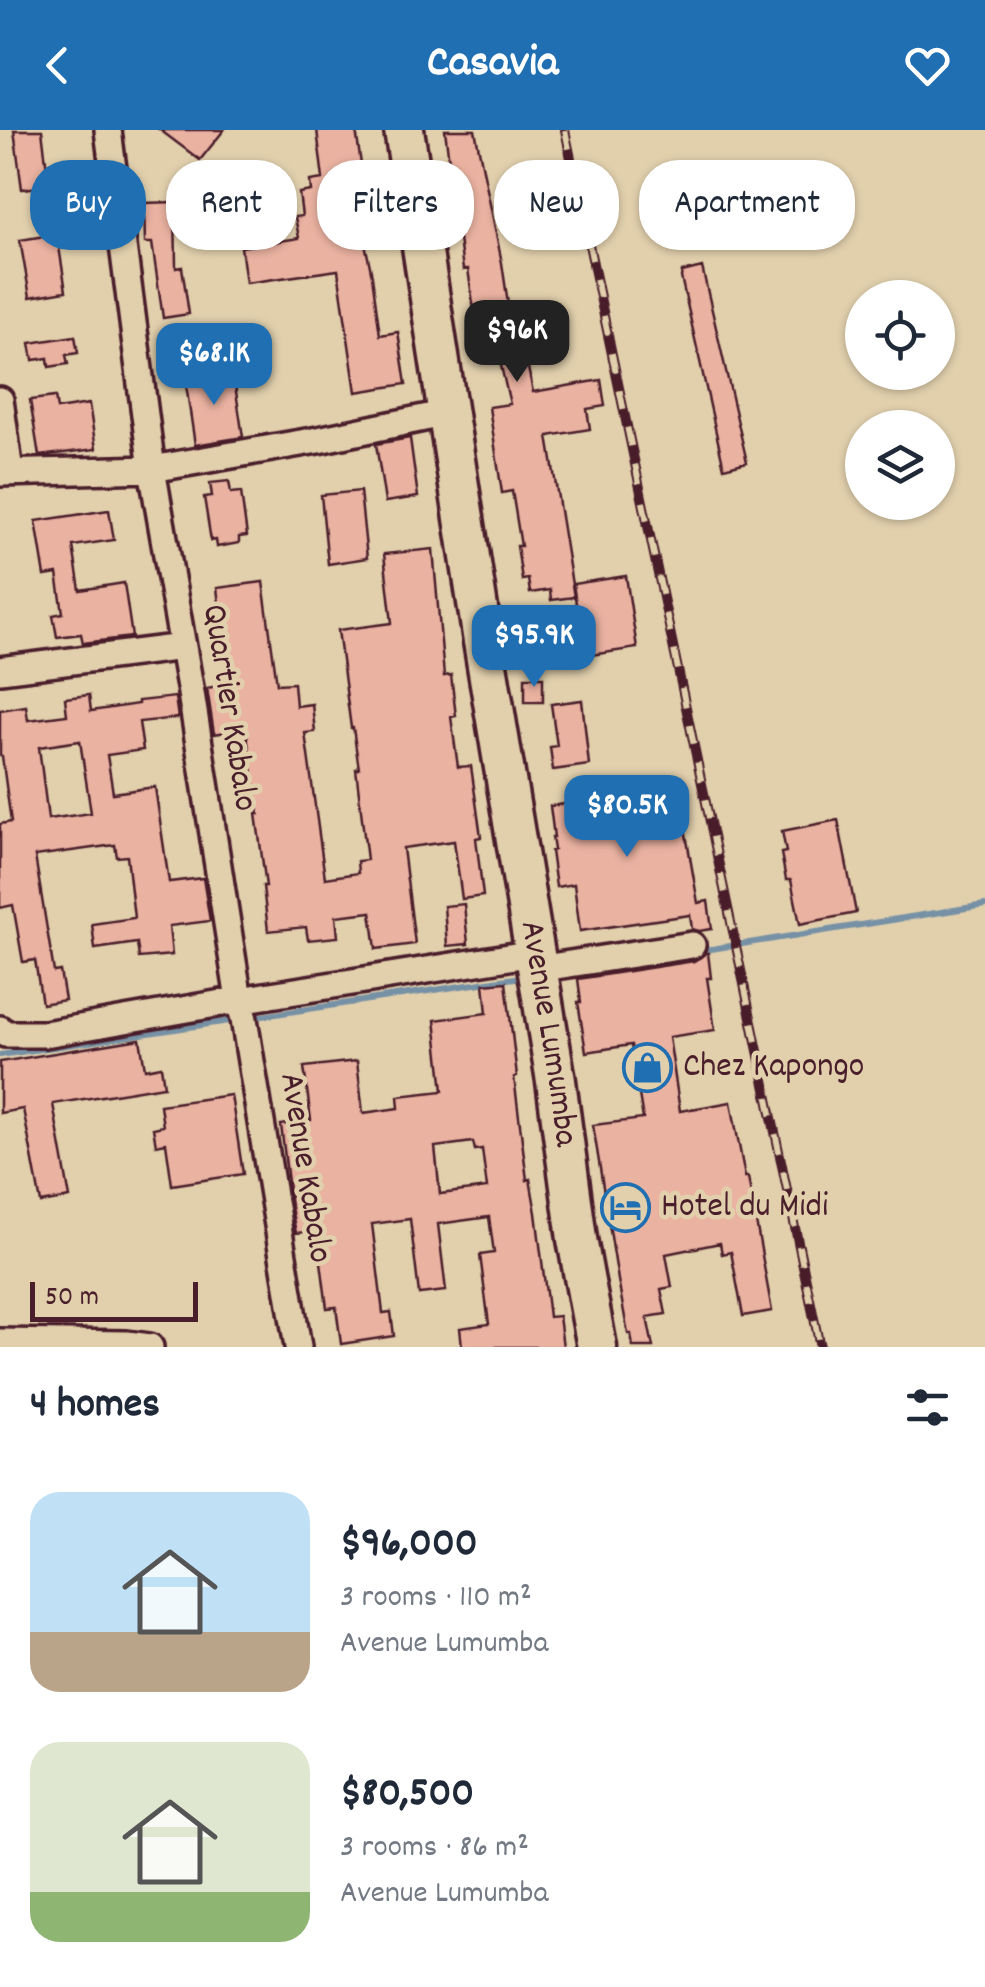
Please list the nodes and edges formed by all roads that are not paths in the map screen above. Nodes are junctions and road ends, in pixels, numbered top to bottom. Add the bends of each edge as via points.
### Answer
1 (108, 130) edge
2 (404, 130) edge
3 (0, 400) edge
4 (448, 413) junction
5 (152, 469) junction
6 (5, 472) edge
7 (183, 647) junction
8 (0, 670) edge
9 (692, 944) dead end
10 (536, 961) junction
11 (238, 1000) junction
12 (0, 1029) edge
13 (0, 1342) edge
14 (150, 1347) edge
15 (298, 1347) edge
16 (597, 1347) edge

1 - 5 street, Quartier Kabalo
2 - 4 highway, Avenue Lumumba
3 - 6 street
4 - 5 street
4 - 10 highway, Avenue Lumumba
5 - 6 street
5 - 7 street, Quartier Kabalo
7 - 8 street
7 - 11 street, Quartier Kabalo
9 - 10 street
10 - 11 street
10 - 16 highway, Avenue Lumumba
11 - 12 street via 44,1034
11 - 15 street, Avenue Kabalo
13 - 14 street

